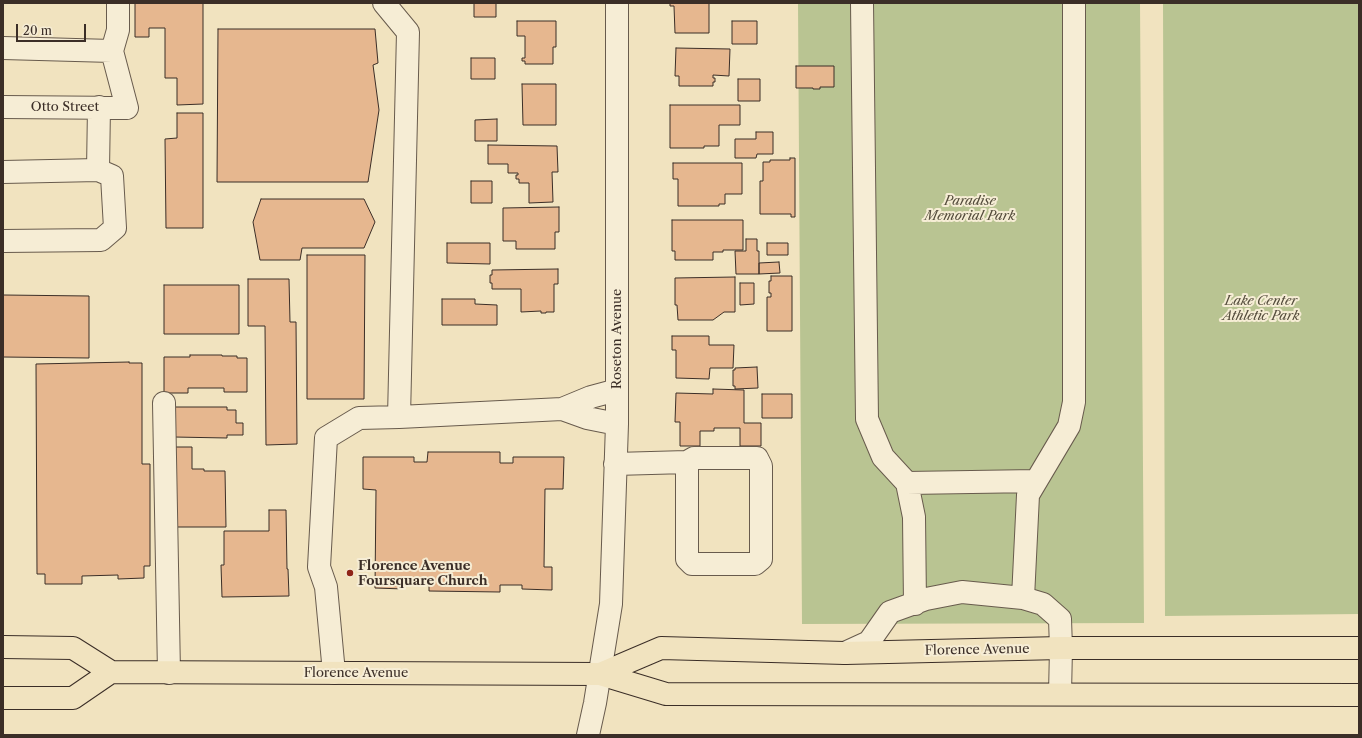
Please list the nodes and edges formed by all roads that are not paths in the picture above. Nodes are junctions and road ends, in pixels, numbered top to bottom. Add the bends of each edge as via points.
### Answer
1 (118, 3) edge
2 (384, 3) edge
3 (616, 3) edge
4 (862, 3) edge
5 (1074, 3) edge
6 (3, 48) edge
7 (112, 51) junction
8 (3, 107) edge
9 (99, 107) junction
10 (98, 170) junction
11 (3, 172) edge
12 (3, 241) edge
13 (616, 390) junction
14 (164, 403) dead end
15 (562, 409) junction
16 (399, 417) junction
17 (616, 424) junction
18 (687, 462) junction
19 (615, 464) junction
20 (1036, 481) junction
21 (907, 482) junction
22 (1023, 598) junction
23 (915, 604) junction
24 (3, 648) edge
25 (1061, 648) junction
26 (1359, 648) edge
27 (845, 653) junction
28 (111, 672) junction
29 (168, 673) junction
30 (334, 673) junction
31 (600, 674) junction
32 (1060, 694) junction
33 (1359, 695) edge
34 (3, 698) edge
35 (588, 735) edge

1 - 7 street via 118,30
2 - 16 street via 408,32
3 - 13 street, Roseton Avenue
4 - 21 street via 867,419 883,457
5 - 20 street via 1074,402 1069,426
6 - 7 street
7 - 9 street, Otto Street via 127,108
8 - 9 street, Otto Street
9 - 10 street
10 - 11 street
10 - 12 street via 112,176 115,228 101,240
13 - 15 street
13 - 17 street, Roseton Avenue
14 - 29 street
15 - 16 street
15 - 17 street
16 - 30 street via 359,418 326,438 319,567 326,587
17 - 19 street, Roseton Avenue
18 - 18 street via 687,559 692,564 755,564 761,559 761,466 757,458 694,458
18 - 19 street
19 - 31 street, Roseton Avenue via 611,604
20 - 21 street
20 - 22 street via 1028,495
21 - 23 street via 914,517
22 - 23 street via 962,592 926,599
22 - 25 street via 1043,604 1060,619
23 - 27 street via 890,612 869,642
24 - 28 main road via 73,648
25 - 26 main road, Florence Avenue
25 - 27 main road, Florence Avenue
25 - 32 street
27 - 31 main road, Florence Avenue via 662,648
28 - 29 main road, Florence Avenue
28 - 34 main road via 73,698
29 - 30 main road, Florence Avenue
30 - 31 main road, Florence Avenue
31 - 32 main road, Florence Avenue via 666,694
31 - 35 street, Roseton Avenue
32 - 33 main road, Florence Avenue

